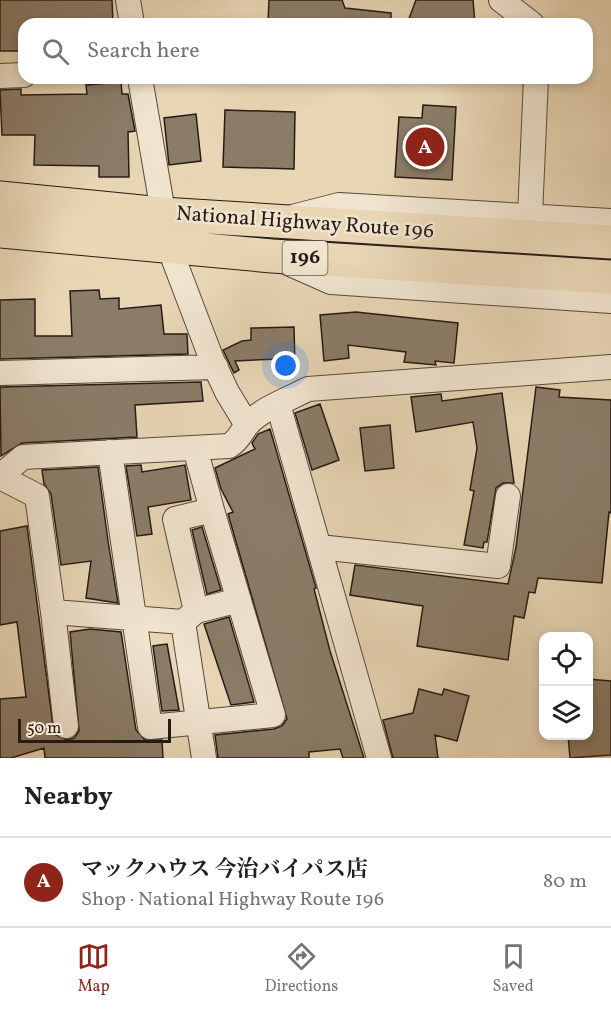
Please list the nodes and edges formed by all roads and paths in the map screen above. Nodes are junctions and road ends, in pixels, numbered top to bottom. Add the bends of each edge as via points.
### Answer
1 (128, 0) edge
2 (501, 0) edge
3 (131, 18) edge
4 (524, 18) edge
5 (18, 75) edge
6 (0, 76) edge
7 (141, 84) edge
8 (536, 84) edge
9 (0, 198) edge
10 (162, 214) junction
11 (530, 216) junction
12 (611, 221) edge
13 (273, 222) junction
14 (0, 231) edge
15 (611, 242) edge
16 (169, 247) junction
17 (272, 256) junction
18 (611, 277) edge
19 (611, 301) edge
20 (216, 367) junction
21 (611, 367) edge
22 (0, 373) edge
23 (279, 404) junction
24 (248, 425) junction
25 (195, 448) junction
26 (110, 452) junction
27 (0, 477) edge
28 (508, 496) dead end
29 (212, 510) junction
30 (319, 547) junction
31 (239, 600) junction
32 (53, 612) junction
33 (189, 616) junction
34 (132, 618) junction
35 (198, 721) junction
36 (66, 726) dead end
37 (204, 758) edge
38 (379, 758) edge

1 - 3 street
2 - 4 street
5 - 6 street
7 - 10 street
8 - 11 street
9 - 10 highway, National Highway Route 196 / 196
10 - 13 highway, National Highway Route 196 / 196
10 - 16 street
11 - 12 street
11 - 13 street via 339,205
13 - 15 highway, National Highway Route 196 / 196
14 - 16 highway, National Highway Route 196 / 196
16 - 17 highway, National Highway Route 196 / 196
16 - 20 street
17 - 18 highway, National Highway Route 196 / 196
17 - 19 street via 331,282
20 - 22 street
20 - 24 street
21 - 23 street via 308,389
23 - 24 street
23 - 30 street
24 - 25 street via 229,446
25 - 26 street
25 - 29 street
26 - 27 street via 23,457
26 - 34 street
27 - 32 street via 37,496
28 - 30 street via 498,566
29 - 31 street
29 - 33 street via 175,519
30 - 38 street
31 - 33 street
31 - 35 street via 273,715
32 - 34 street
32 - 36 street
33 - 34 street
33 - 35 street
34 - 35 street via 150,727
35 - 37 street

